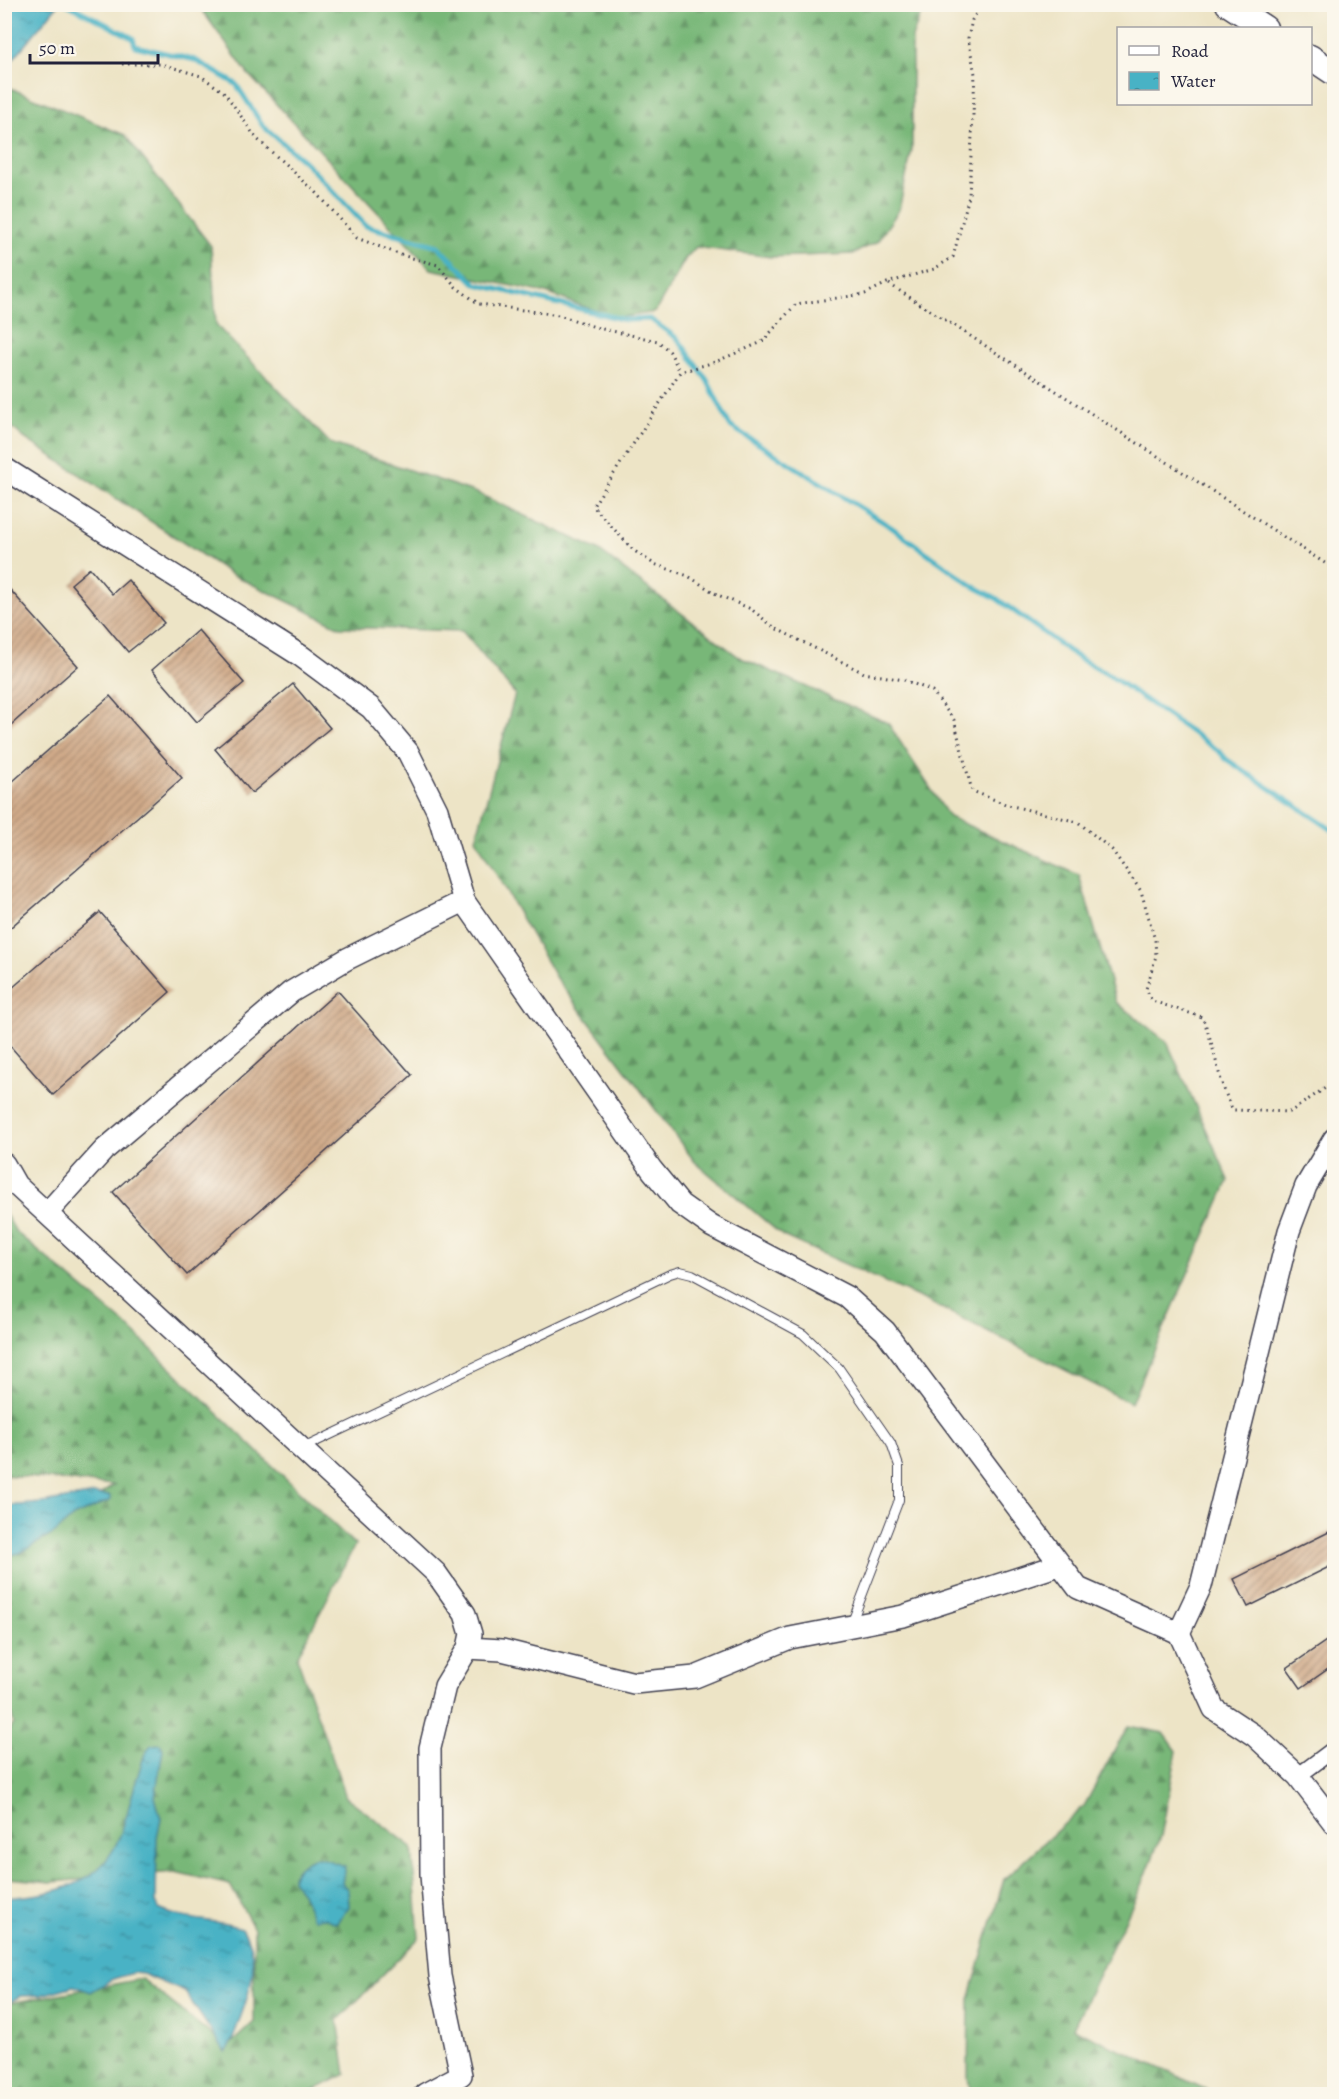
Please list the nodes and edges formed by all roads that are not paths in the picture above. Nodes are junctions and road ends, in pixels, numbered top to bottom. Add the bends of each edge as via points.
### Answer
1 (1312, 58) edge
2 (1335, 73) edge
3 (4, 468) edge
4 (464, 901) junction
5 (1335, 1139) edge
6 (4, 1164) edge
7 (48, 1212) junction
8 (301, 1448) junction
9 (1059, 1565) junction
10 (850, 1626) junction
11 (1179, 1633) junction
12 (468, 1648) junction
13 (1335, 1749) edge
14 (1298, 1776) junction
15 (1335, 1823) edge
16 (464, 2085) edge
17 (425, 2094) edge

1 - 2 main road
3 - 4 street via 301,656 371,708 408,752 437,810
4 - 7 street via 347,959 291,992 104,1150
4 - 9 street via 652,1170 680,1204 711,1226 847,1297 885,1331
5 - 11 street via 1306,1186 1289,1231 1201,1586
6 - 7 street via 16,1185
7 - 8 street
8 - 10 lane via 670,1274 692,1274 803,1334 839,1368 891,1443 899,1466 899,1500
8 - 12 street via 436,1573 465,1614 471,1634
9 - 10 street via 903,1616
9 - 11 street via 1078,1588
10 - 12 street via 789,1638 695,1677 634,1683 502,1650
11 - 14 street via 1214,1709 1255,1736
12 - 16 street via 445,1686 430,1749 430,1875 440,1976
13 - 14 street
14 - 15 street
16 - 17 street

